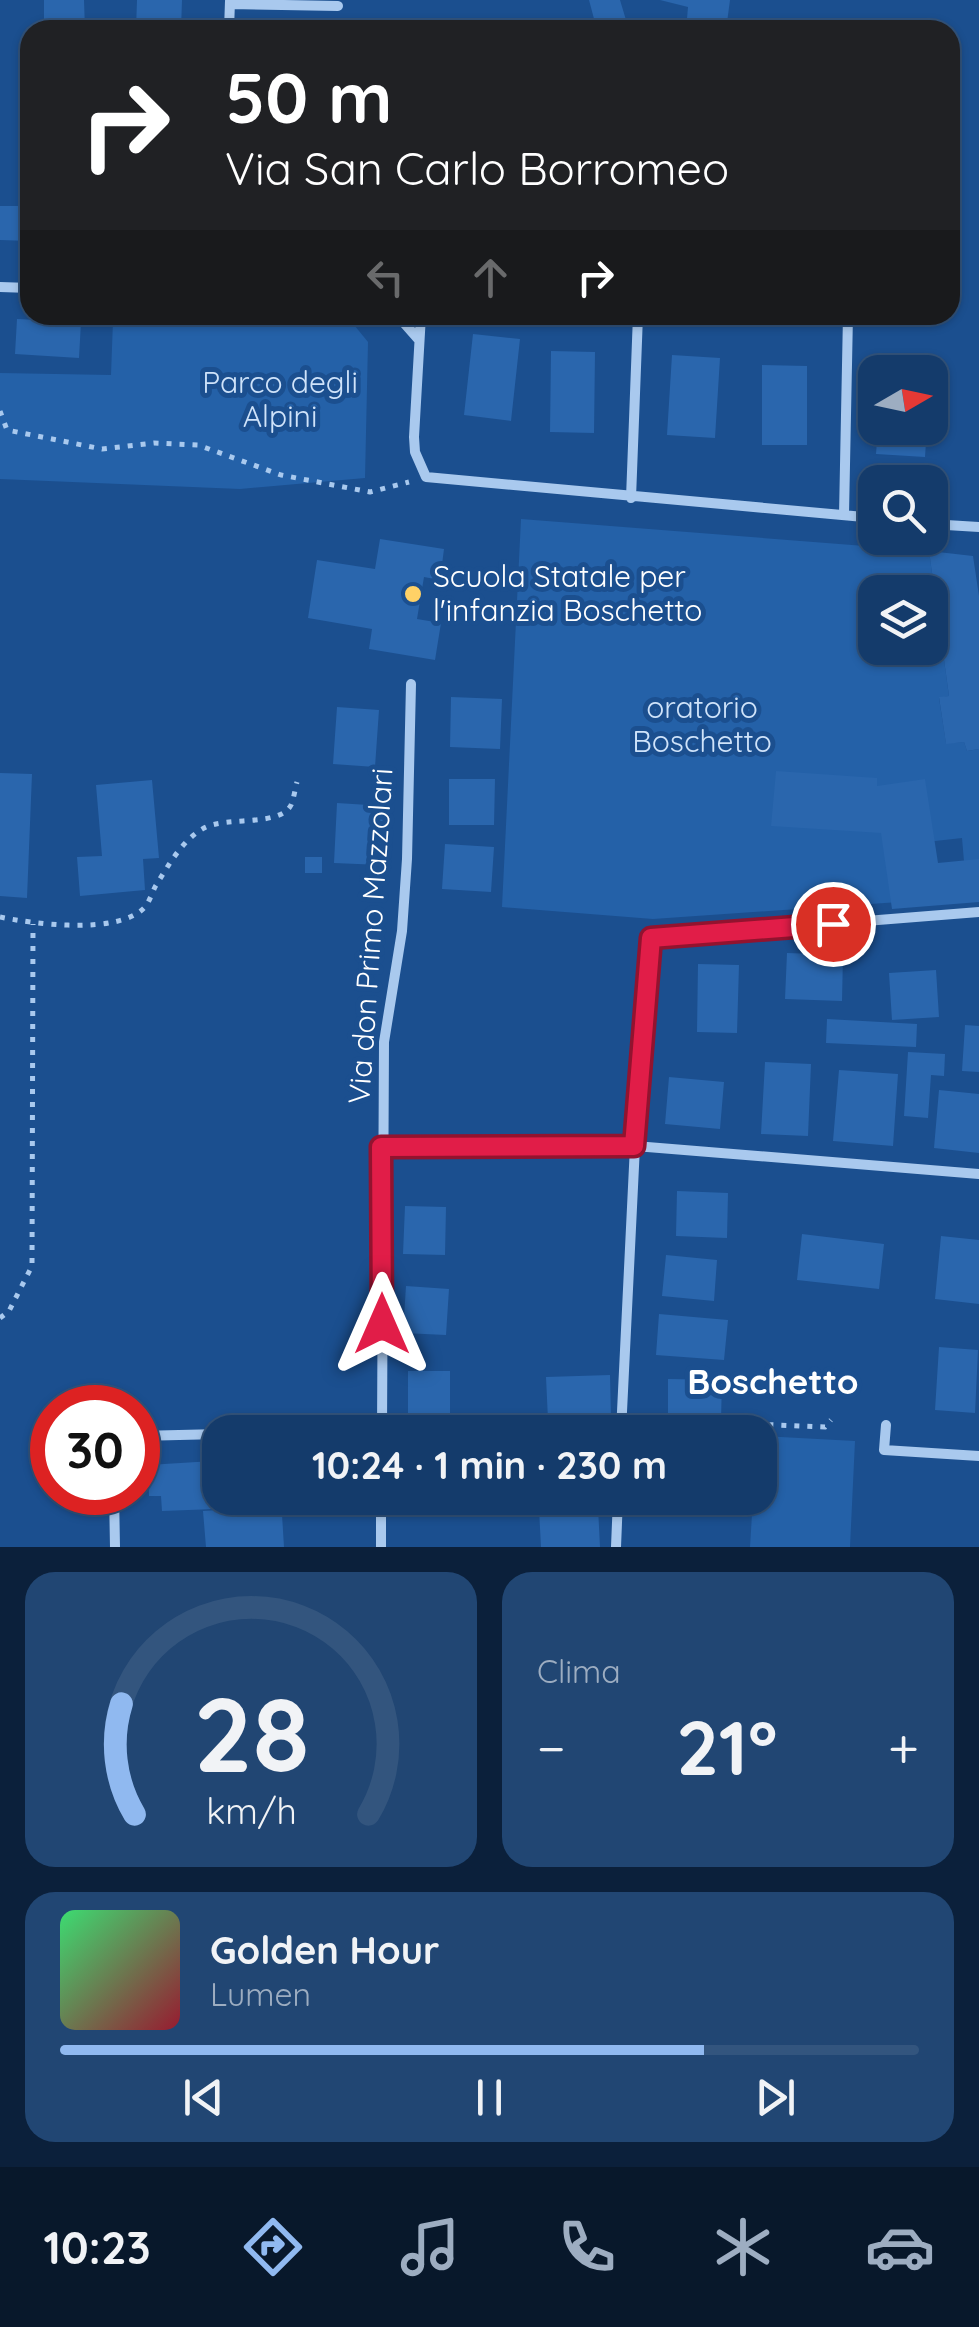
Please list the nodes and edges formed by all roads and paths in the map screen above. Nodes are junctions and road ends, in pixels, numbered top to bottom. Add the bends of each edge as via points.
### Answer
1 (230, 2) edge
2 (338, 6) dead end
3 (406, 325) edge
4 (421, 325) edge
5 (638, 325) edge
6 (848, 325) edge
7 (420, 340) junction
8 (0, 411) edge
9 (426, 478) junction
10 (631, 498) junction
11 (844, 516) junction
12 (858, 517) edge
13 (948, 525) edge
14 (979, 527) edge
15 (411, 684) dead end
16 (297, 782) dead end
17 (979, 912) edge
18 (0, 917) edge
19 (32, 924) junction
20 (634, 1146) junction
21 (381, 1147) junction
22 (979, 1174) edge
23 (0, 1318) edge
24 (382, 1415) edge
25 (622, 1415) edge
26 (830, 1420) dead end
27 (777, 1425) edge
28 (886, 1425) dead end
29 (202, 1434) edge
30 (160, 1435) edge
31 (979, 1456) edge
32 (114, 1515) edge
33 (381, 1515) edge
34 (617, 1515) edge
35 (115, 1547) edge
36 (381, 1547) edge
37 (616, 1547) edge

1 - 2 street
3 - 7 street
4 - 7 street
5 - 10 street
6 - 11 street
7 - 9 street via 414,438
8 - 9 path via 7,430 102,449 198,445 280,476 370,492
9 - 10 street
10 - 11 street
11 - 12 street
13 - 14 street
15 - 21 street, Via don Primo Mazzolari via 408,859 384,1042
16 - 19 path via 290,807 276,818 206,826 185,843 144,908 86,925
17 - 20 street via 651,938
18 - 19 path
19 - 23 path via 32,1266
20 - 21 street
20 - 22 street
20 - 25 street
21 - 24 street, Via don Primo Mazzolari
26 - 27 path via 825,1427
28 - 31 street via 884,1450
29 - 30 street
32 - 35 street
33 - 36 street
34 - 37 street

